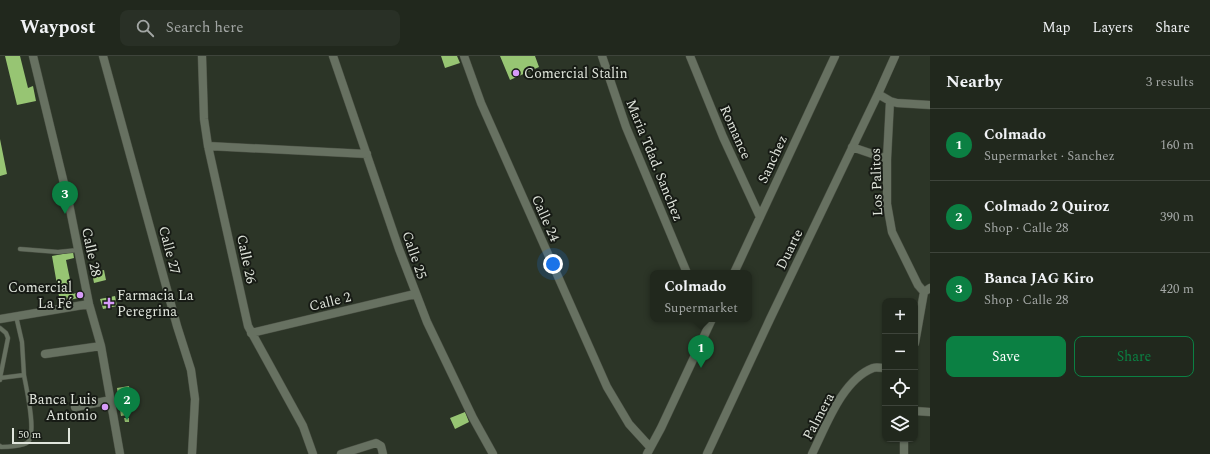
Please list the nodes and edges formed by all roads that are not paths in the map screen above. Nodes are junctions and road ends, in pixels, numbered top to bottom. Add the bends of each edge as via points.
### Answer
1 (33, 56) edge
2 (102, 56) edge
3 (202, 56) edge
4 (333, 56) edge
5 (464, 56) edge
6 (602, 56) edge
7 (690, 56) edge
8 (835, 56) edge
9 (895, 56) edge
10 (878, 94) junction
11 (890, 101) junction
12 (930, 105) edge
13 (208, 146) junction
14 (852, 148) junction
15 (367, 154) junction
16 (887, 159) junction
17 (760, 217) junction
18 (20, 249) dead end
19 (78, 250) junction
20 (686, 270) edge
21 (735, 270) edge
22 (927, 290) edge
23 (415, 294) junction
24 (89, 304) junction
25 (16, 316) junction
26 (0, 319) edge
27 (710, 322) edge
28 (0, 328) edge
29 (252, 333) junction
30 (917, 334) edge
31 (101, 346) junction
32 (45, 354) dead end
33 (882, 368) edge
34 (24, 375) junction
35 (0, 379) edge
36 (111, 400) junction
37 (76, 407) dead end
38 (918, 411) edge
39 (930, 412) edge
40 (904, 442) edge
41 (0, 446) edge
42 (649, 451) edge
43 (120, 454) edge
44 (192, 454) edge
45 (313, 454) edge
46 (341, 454) edge
47 (383, 454) edge
48 (493, 454) edge
49 (707, 454) edge
50 (812, 454) edge
51 (904, 454) edge

1 - 19 street, Calle 28
2 - 44 street, Calle 27 via 190,370 195,399
3 - 13 street, Calle 26 via 204,119
4 - 15 street, Calle 25
5 - 42 street, Calle 24 via 480,103 607,387
6 - 20 street, Maria Tdad. Sanchez via 626,128
7 - 17 street, Romance via 723,137
8 - 17 street, Sanchez
9 - 10 street, Duarte
10 - 11 street
10 - 14 street, Duarte
11 - 12 street
11 - 16 street, Los Palitos
13 - 15 street
13 - 29 street, Calle 26 via 248,326
14 - 16 street
14 - 49 street, Duarte
15 - 23 street, Calle 25
16 - 22 street, Los Palitos via 887,204 892,232 918,285
17 - 21 street, Sanchez
18 - 19 lane via 58,252
19 - 24 street, Calle 28
22 - 30 street
23 - 29 street, Calle 2
23 - 48 street, Calle 25 via 473,418
24 - 25 street
24 - 31 street, Calle 28
25 - 26 street
25 - 34 lane via 22,342
27 - 42 street
28 - 35 lane via 8,338
29 - 45 street, Calle 26 via 302,426
31 - 32 street
31 - 36 street, Calle 28
33 - 50 street, Palmera via 874,368 858,376 838,402
34 - 35 lane
34 - 41 lane via 32,424 30,441 7,447
36 - 37 street
36 - 43 street, Calle 28
38 - 39 street
40 - 51 street
46 - 47 street via 376,443 381,446

